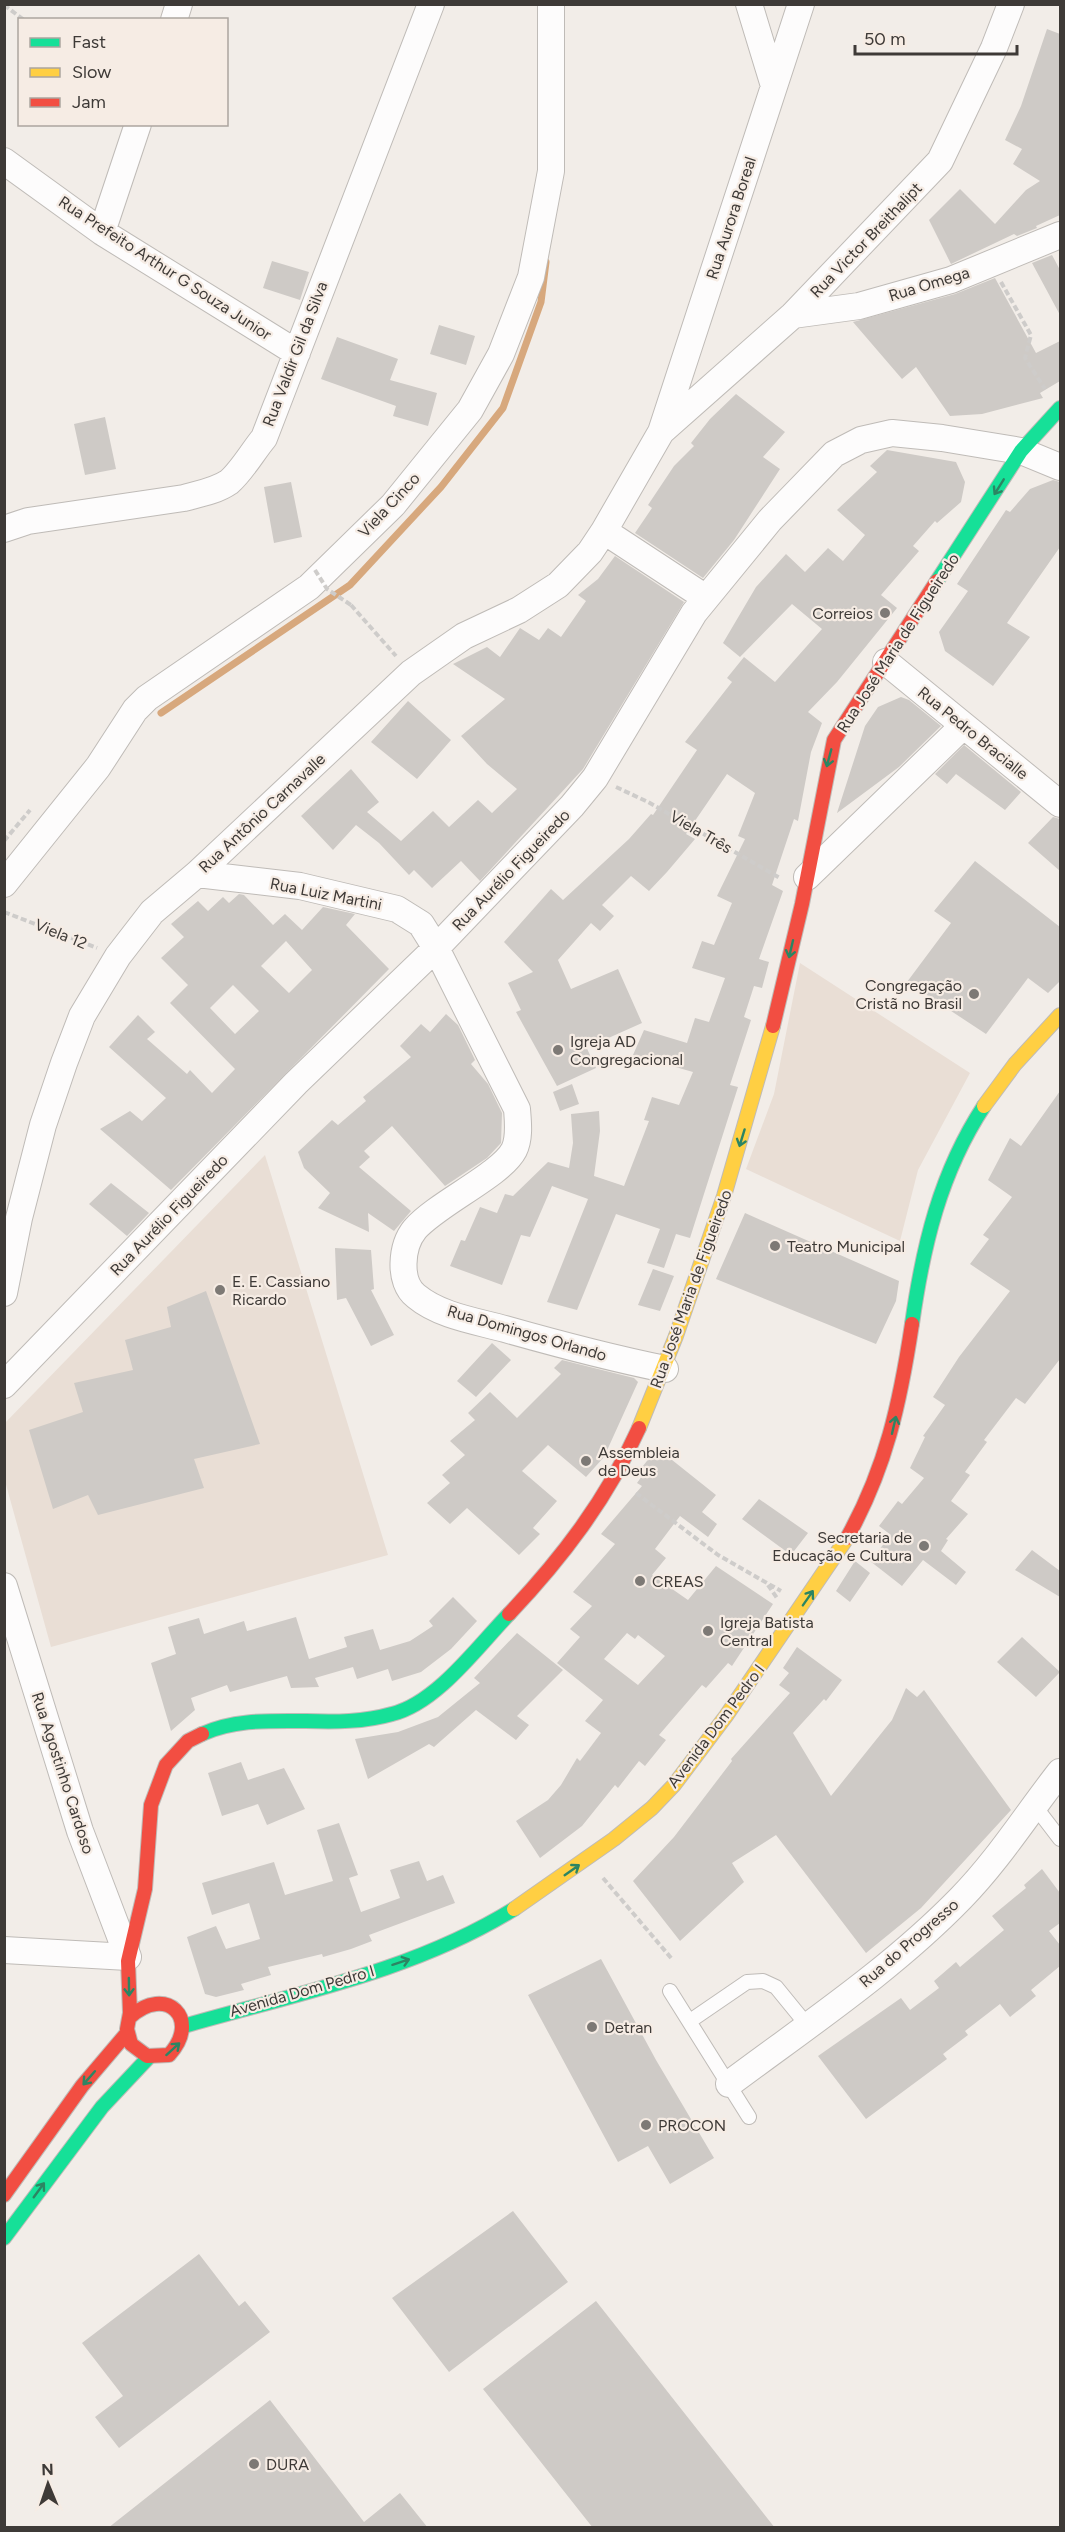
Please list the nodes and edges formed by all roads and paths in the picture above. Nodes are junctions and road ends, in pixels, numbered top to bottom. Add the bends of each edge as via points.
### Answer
1 (431, 4) edge
2 (550, 4) edge
3 (749, 4) edge
4 (801, 4) edge
5 (1011, 4) edge
6 (4, 5) edge
7 (21, 18) edge
8 (774, 86) junction
9 (137, 126) edge
10 (4, 161) edge
11 (102, 232) junction
12 (1060, 234) edge
13 (990, 264) junction
14 (793, 315) junction
15 (297, 352) junction
16 (1060, 409) edge
17 (661, 432) junction
18 (1021, 451) junction
19 (1060, 467) edge
20 (4, 529) edge
21 (603, 531) junction
22 (323, 562) dead end
23 (315, 570) junction
24 (305, 576) dead end
25 (706, 598) junction
26 (886, 662) junction
27 (411, 674) junction
28 (963, 726) junction
29 (595, 778) junction
30 (1060, 804) edge
31 (34, 806) dead end
32 (4, 841) edge
33 (197, 874) junction
34 (4, 884) edge
35 (805, 884) junction
36 (4, 912) edge
37 (436, 948) junction
38 (118, 956) junction
39 (1060, 1015) edge
40 (4, 1293) edge
41 (665, 1369) junction
42 (4, 1385) edge
43 (633, 1491) dead end
44 (766, 1582) junction
45 (4, 1586) edge
46 (781, 1591) dead end
47 (777, 1598) dead end
48 (1060, 1772) edge
49 (1034, 1805) junction
50 (1060, 1839) edge
51 (587, 1859) junction
52 (4, 1950) edge
53 (672, 1959) dead end
54 (136, 1966) junction
55 (670, 1991) dead end
56 (130, 2017) junction
57 (690, 2021) junction
58 (807, 2025) junction
59 (184, 2026) junction
60 (127, 2033) junction
61 (149, 2057) junction
62 (729, 2084) junction
63 (749, 2117) dead end
64 (4, 2195) edge
65 (4, 2238) edge

1 - 15 street, Rua Valdir Gil da Silva
2 - 34 street, Viela Cinco via 550,171 531,278 501,354 470,410 393,505 309,587 135,710 98,767
3 - 8 street
4 - 8 street, Rua Aurora Boreal
5 - 14 street, Rua Victor Breithalipt via 940,161
6 - 7 path
8 - 17 street, Rua Aurora Boreal
9 - 11 street
10 - 11 street, Rua Prefeito Arthur G Souza Junior
11 - 15 street, Rua Prefeito Arthur G Souza Junior
12 - 13 street, Rua Omega
13 - 14 street, Rua Omega via 951,280 859,306
13 - 16 path via 1031,335 1025,358
14 - 17 street, Rua Victor Breithalipt
15 - 20 street, Rua Valdir Gil da Silva via 264,438 229,482 184,498 95,509
16 - 18 main road, Rua José Maria de Figueiredo
17 - 21 street, Rua Antônio Carnavalle
18 - 19 street, Rua Aurélio Figueiredo
18 - 25 street, Rua Aurélio Figueiredo via 892,433 861,440 834,454 770,520
18 -> 26 main road, Rua José Maria de Figueiredo
21 - 25 street
21 - 27 street, Rua Antônio Carnavalle via 590,552 558,585 519,610 464,636
22 - 23 path
23 - 24 path
23 - 27 path, bridge via 327,589 351,605
25 - 29 street, Rua Aurélio Figueiredo
26 - 28 street, Rua Pedro Bracialle
26 -> 35 main road, Rua José Maria de Figueiredo via 834,740
27 - 33 street, Rua Antônio Carnavalle
28 - 30 street, Rua Pedro Bracialle
28 - 35 street
29 - 35 path, Viela Três
29 - 37 street, Rua Aurélio Figueiredo
31 - 32 path
33 - 37 street, Rua Luiz Martini via 300,886 397,909 422,924
33 - 38 street, Rua Antônio Carnavalle via 152,912
35 -> 41 main road, Rua José Maria de Figueiredo via 758,1086
36 - 38 path, Viela 12
37 - 41 street, Rua Domingos Orlando via 517,1109 518,1137 504,1162 413,1231 405,1251 407,1285 416,1296 451,1314
37 - 42 street, Rua Aurélio Figueiredo via 296,1083
38 - 40 street, Rua Antônio Carnavalle via 82,1016 46,1115
51 -> 39 main road, Avenida Dom Pedro I via 640,1820 675,1784 837,1557 868,1503 895,1420 926,1238 948,1173 980,1109 1032,1042
41 - 54 main road, Rua José Maria de Figueiredo via 613,1485 553,1567 423,1698 395,1713 362,1720 247,1720 215,1728 174,1755 160,1776 151,1806
43 - 44 path via 718,1555
44 - 46 path
44 - 47 path
45 - 54 street, Rua Agostinho Cardoso via 80,1831
48 - 49 street, Rua do Progresso
49 - 50 lane
49 - 58 street, Rua do Progresso via 998,1857 960,1899 888,1965
51 - 53 path
59 -> 51 main road, Avenida Dom Pedro I via 406,1961 467,1935 522,1905
52 - 54 street
54 -> 56 main road, Rua José Maria de Figueiredo
55 - 57 lane
56 - 59 main road via 141,2005 162,1998 178,2012
56 - 60 main road
57 - 58 lane via 747,1982 763,1981 776,1987
57 - 62 lane
58 - 62 street, Rua do Progresso
61 -> 59 main road via 169,2055 177,2049
60 - 61 main road via 137,2051
60 -> 64 main road via 82,2086
65 -> 61 main road via 102,2107
62 - 63 lane

